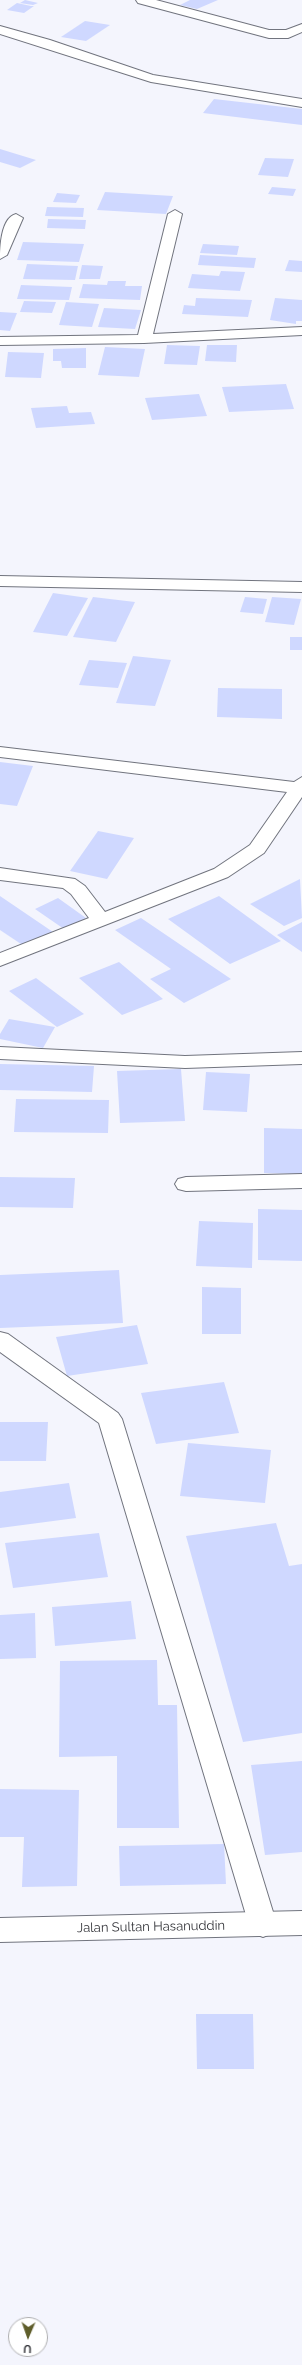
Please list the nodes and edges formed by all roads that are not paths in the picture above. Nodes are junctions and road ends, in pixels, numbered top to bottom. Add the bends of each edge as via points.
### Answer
1 (142, 0) edge
2 (302, 28) edge
3 (0, 30) edge
4 (302, 103) edge
5 (175, 214) dead end
6 (16, 218) dead end
7 (0, 255) edge
8 (302, 331) edge
9 (144, 339) junction
10 (0, 341) edge
11 (0, 581) edge
12 (302, 587) edge
13 (0, 752) edge
14 (301, 786) edge
15 (0, 874) edge
16 (101, 920) junction
17 (0, 960) edge
18 (0, 1053) edge
19 (302, 1058) edge
20 (302, 1181) edge
21 (186, 1184) dead end
22 (0, 1340) edge
23 (302, 1923) edge
24 (262, 1925) junction
25 (0, 1930) edge

1 - 2 street via 269,34 288,34
3 - 4 street via 151,78
5 - 9 street
6 - 7 street
8 - 9 street
9 - 10 street
11 - 12 street
13 - 14 street
14 - 16 street via 257,849 221,873
15 - 16 street via 68,883 78,890
16 - 17 street
18 - 19 street via 185,1062
20 - 21 street
22 - 24 street via 110,1419
23 - 24 street, Jalan Sultan Hasanuddin
24 - 25 street, Jalan Sultan Hasanuddin

